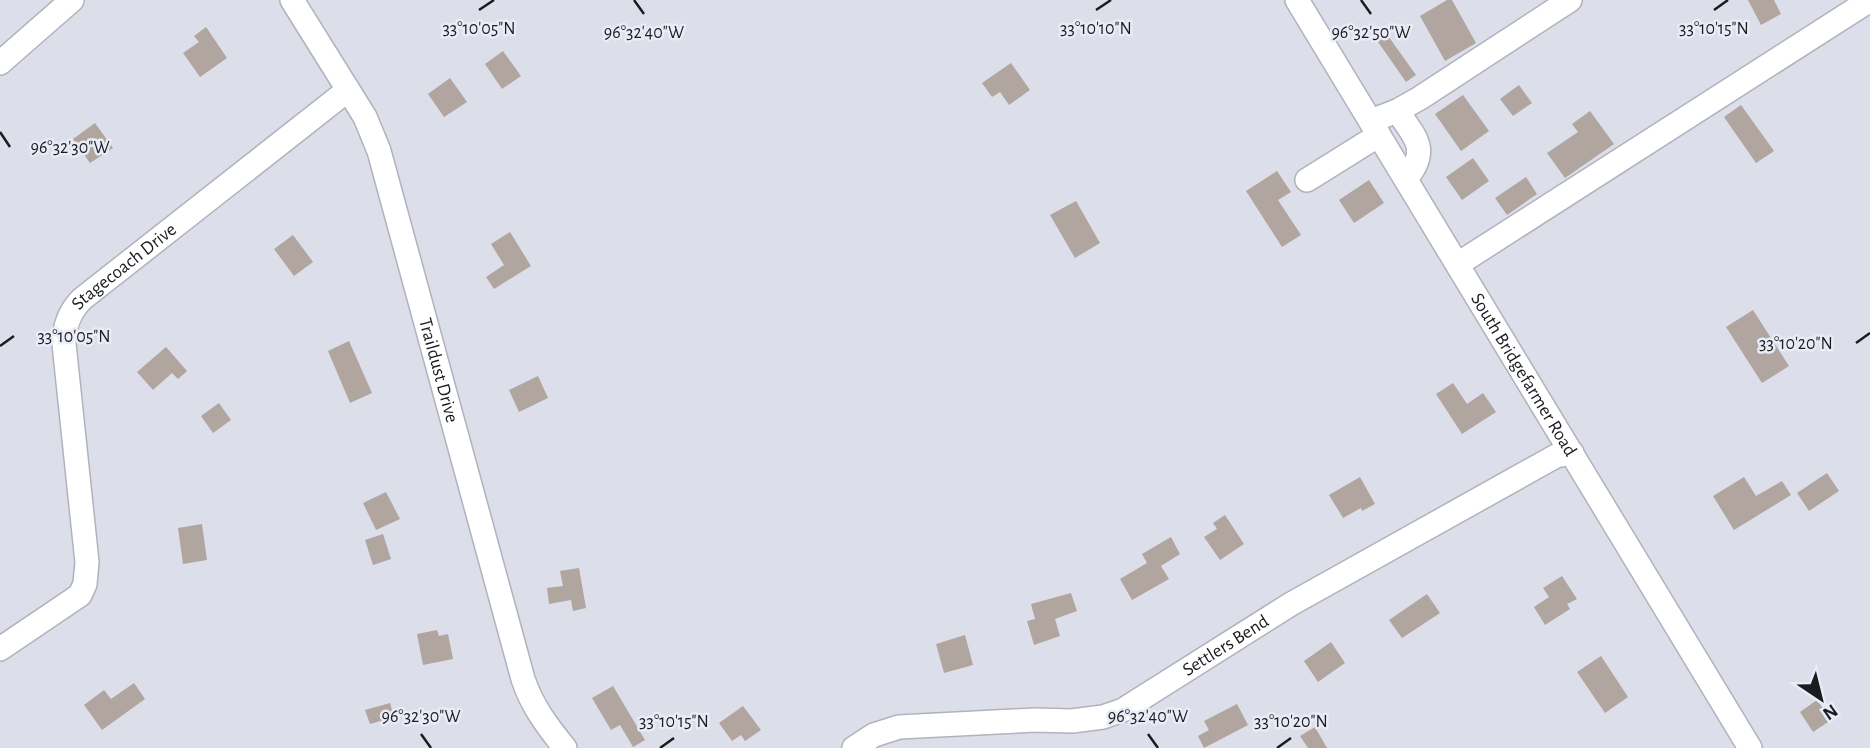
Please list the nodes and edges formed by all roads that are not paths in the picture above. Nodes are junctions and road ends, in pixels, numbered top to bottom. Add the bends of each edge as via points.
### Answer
1 (72, 0) edge
2 (292, 0) edge
3 (1297, 0) edge
4 (1570, 0) edge
5 (1870, 0) edge
6 (0, 63) edge
7 (348, 90) junction
8 (1397, 111) junction
9 (1375, 128) junction
10 (1406, 179) junction
11 (1307, 180) dead end
12 (1458, 264) junction
13 (1572, 453) junction
14 (0, 649) edge
15 (565, 748) edge
16 (854, 748) edge
17 (1750, 748) edge

1 - 6 street
2 - 7 street, Traildust Drive
3 - 9 street, South Bridgefarmer Road
4 - 8 street
5 - 12 street
7 - 14 street, Stagecoach Drive via 82,299 71,313 64,344 86,584 80,595
7 - 15 street, Traildust Drive via 379,151 529,699
8 - 9 street
8 - 10 street via 1420,150
9 - 10 street, South Bridgefarmer Road
9 - 11 street
10 - 12 street, South Bridgefarmer Road
12 - 13 street, South Bridgefarmer Road
13 - 16 street, Settlers Bend via 1556,456 1291,604 1123,710 1072,721 899,727
13 - 17 street, South Bridgefarmer Road

